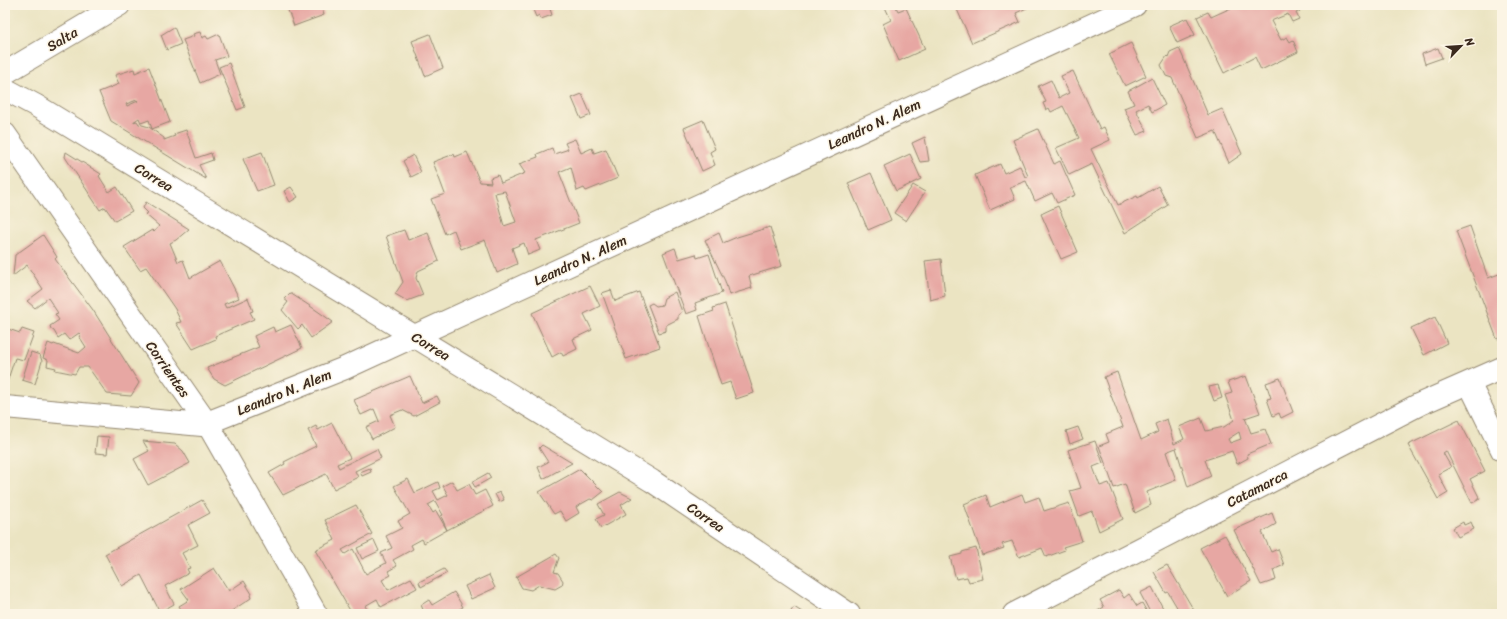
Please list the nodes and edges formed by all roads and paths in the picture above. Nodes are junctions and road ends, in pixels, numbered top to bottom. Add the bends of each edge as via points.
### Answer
1 (119, 5) edge
2 (1135, 5) edge
3 (5, 73) edge
4 (5, 89) edge
5 (5, 134) edge
6 (414, 336) junction
7 (1502, 368) edge
8 (1469, 383) junction
9 (5, 408) edge
10 (206, 423) junction
11 (1502, 450) edge
12 (316, 614) edge
13 (849, 614) edge
14 (1014, 614) edge

1 - 3 street, Salta
2 - 6 street, Leandro N. Alem
4 - 6 street, Correa
5 - 10 street, Corrientes
6 - 10 street, Leandro N. Alem via 345,368
6 - 13 street, Correa via 652,481
7 - 8 street, Catamarca
8 - 11 street
8 - 14 street, Catamarca via 1420,404
9 - 10 street, Leandro N. Alem
10 - 12 street, Corrientes

